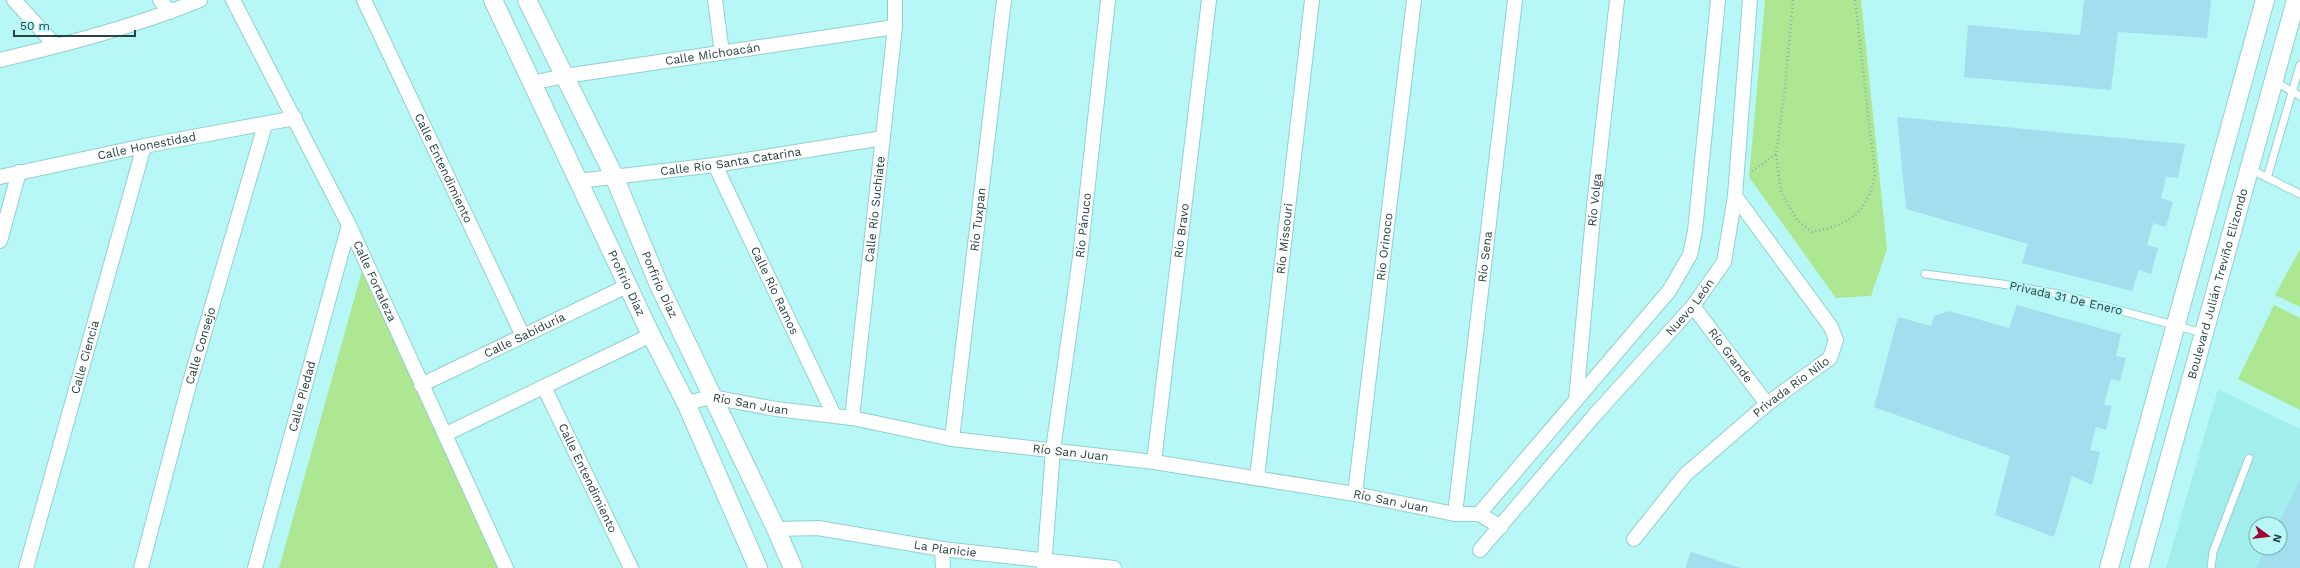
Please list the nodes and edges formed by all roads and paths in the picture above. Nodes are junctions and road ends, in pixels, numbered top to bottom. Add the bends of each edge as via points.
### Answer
1 (14, 0) edge
2 (160, 0) edge
3 (200, 0) edge
4 (233, 0) edge
5 (364, 0) edge
6 (492, 0) edge
7 (527, 0) edge
8 (715, 0) edge
9 (895, 0) edge
10 (1004, 0) edge
11 (1108, 0) edge
12 (1209, 0) edge
13 (1312, 0) edge
14 (1414, 0) edge
15 (1515, 0) edge
16 (1617, 0) edge
17 (1718, 0) edge
18 (1750, 0) edge
19 (1793, 0) edge
20 (1855, 0) edge
21 (2265, 0) edge
22 (2296, 0) edge
23 (170, 12) junction
24 (895, 27) junction
25 (56, 46) junction
26 (722, 53) junction
27 (0, 60) edge
28 (2300, 66) edge
29 (565, 76) junction
30 (2274, 81) junction
31 (531, 83) junction
32 (2292, 92) junction
33 (2300, 96) edge
34 (295, 118) junction
35 (265, 125) junction
36 (883, 138) junction
37 (144, 146) junction
38 (1776, 154) junction
39 (715, 165) junction
40 (2250, 169) junction
41 (19, 172) junction
42 (614, 176) junction
43 (0, 177) edge
44 (2267, 178) junction
45 (578, 181) junction
46 (1736, 189) junction
47 (2300, 194) edge
48 (349, 225) junction
49 (0, 241) edge
50 (1925, 274) dead end
51 (629, 285) junction
52 (1693, 306) junction
53 (2175, 325) junction
54 (2205, 334) junction
55 (651, 335) junction
56 (524, 336) junction
57 (421, 385) junction
58 (544, 387) junction
59 (712, 397) junction
60 (1576, 400) junction
61 (686, 403) junction
62 (1767, 404) junction
63 (834, 415) junction
64 (852, 418) junction
65 (446, 434) junction
66 (952, 439) junction
67 (1053, 450) junction
68 (2249, 458) dead end
69 (1154, 462) junction
70 (1257, 478) junction
71 (1355, 494) junction
72 (1456, 514) junction
73 (1479, 514) junction
74 (1501, 527) junction
75 (776, 529) junction
76 (1634, 539) dead end
77 (942, 549) junction
78 (1480, 550) dead end
79 (1043, 564) edge
80 (26, 568) edge
81 (141, 568) edge
82 (255, 568) edge
83 (506, 568) edge
84 (631, 568) edge
85 (758, 568) edge
86 (793, 568) edge
87 (943, 568) edge
88 (1114, 568) edge
89 (2108, 568) edge
90 (2139, 568) edge
91 (2211, 568) edge

1 - 25 street
2 - 23 street
3 - 23 street
4 - 34 street, Calle Fortaleza
5 - 56 street, Calle Entendimiento
6 - 31 street, Profirio Díaz
7 - 29 street, Porfirio Díaz
8 - 26 street
9 - 24 street, Calle Río Suchiate
10 - 66 street, Río Tuxpan
11 - 67 street, Río Pánuco via 1080,257
12 - 69 street, Río Bravo
13 - 70 street, Río Missouri
14 - 71 street, Río Orinoco
15 - 72 street, Río Sena
16 - 60 street, Río Volga
17 - 60 street via 1695,231 1690,255 1670,291
18 - 46 street, Nuevo León
19 - 38 path
20 - 38 path via 1875,174 1871,195 1859,214 1828,229 1812,232 1797,220 1781,192
21 - 53 street
22 - 30 street, Boulevard Julián Treviño Elizondo
23 - 25 street
24 - 26 street, Calle Michoacán
24 - 36 street, Calle Río Suchiate
25 - 27 street
26 - 29 street, Calle Michoacán
28 - 32 lane
29 - 31 street, Calle Michoacán
29 - 42 street, Porfirio Díaz
30 - 32 lane
30 - 40 street, Boulevard Julián Treviño Elizondo
31 - 45 street, Profirio Díaz
32 - 33 lane
32 - 44 lane
34 - 35 street, Calle Honestidad
34 - 48 street, Calle Fortaleza
35 - 37 street, Calle Honestidad
35 - 81 street, Calle Consejo via 189,385
36 - 39 street, Calle Río Santa Catarina
36 - 64 street, Calle Río Suchiate
37 - 41 street, Calle Honestidad
37 - 80 street, Calle Ciencia
38 - 46 path
39 - 42 street, Calle Río Santa Catarina
39 - 63 street, Calle Río Ramos
40 - 44 lane
40 - 54 street, Boulevard Julián Treviño Elizondo
41 - 43 street, Calle Honestidad
41 - 49 street
42 - 45 street, Calle Río Santa Catarina
42 - 59 street, Porfirio Díaz via 658,283
44 - 47 lane
45 - 51 street, Profirio Díaz
46 - 52 street, Nuevo León via 1724,262
46 - 62 street, Privada Río Nilo via 1831,327 1836,340 1830,358
48 - 57 street, Calle Fortaleza
48 - 82 street, Calle Piedad
50 - 53 lane, Privada 31 De Enero via 2059,294
51 - 55 street, Profirio Díaz
51 - 56 street, Calle Sabiduría
52 - 62 street, Río Grande
52 - 74 street, Nuevo León via 1593,417
53 - 54 lane, Privada 31 De Enero
53 - 89 street
54 - 90 street, Boulevard Julián Treviño Elizondo
55 - 58 street
55 - 61 street, Profirio Díaz
56 - 57 street, Calle Sabiduría
57 - 65 street, Calle Fortaleza
58 - 65 street
58 - 84 street, Calle Entendimiento
59 - 61 street, Río San Juan
59 - 63 street, Río San Juan via 776,409
59 - 75 street, Porfirio Díaz
60 - 73 street
61 - 85 street, Profirio Díaz
62 - 76 street, Privada Río Nilo via 1685,476
63 - 64 street, Río San Juan
64 - 66 street, Río San Juan
65 - 83 street, Calle Fortaleza
66 - 67 street, Río San Juan
67 - 69 street, Río San Juan
67 - 79 street, Río Pánuco
68 - 91 lane via 2213,552
69 - 70 street, Río San Juan
70 - 71 street, Río San Juan
71 - 72 street, Río San Juan
72 - 73 street
73 - 74 street
74 - 78 street, Nuevo León
75 - 77 street, La Planicie via 818,528
75 - 86 street, Porfirio Díaz
77 - 79 street, La Planicie
77 - 87 street
79 - 88 street, La Planicie

